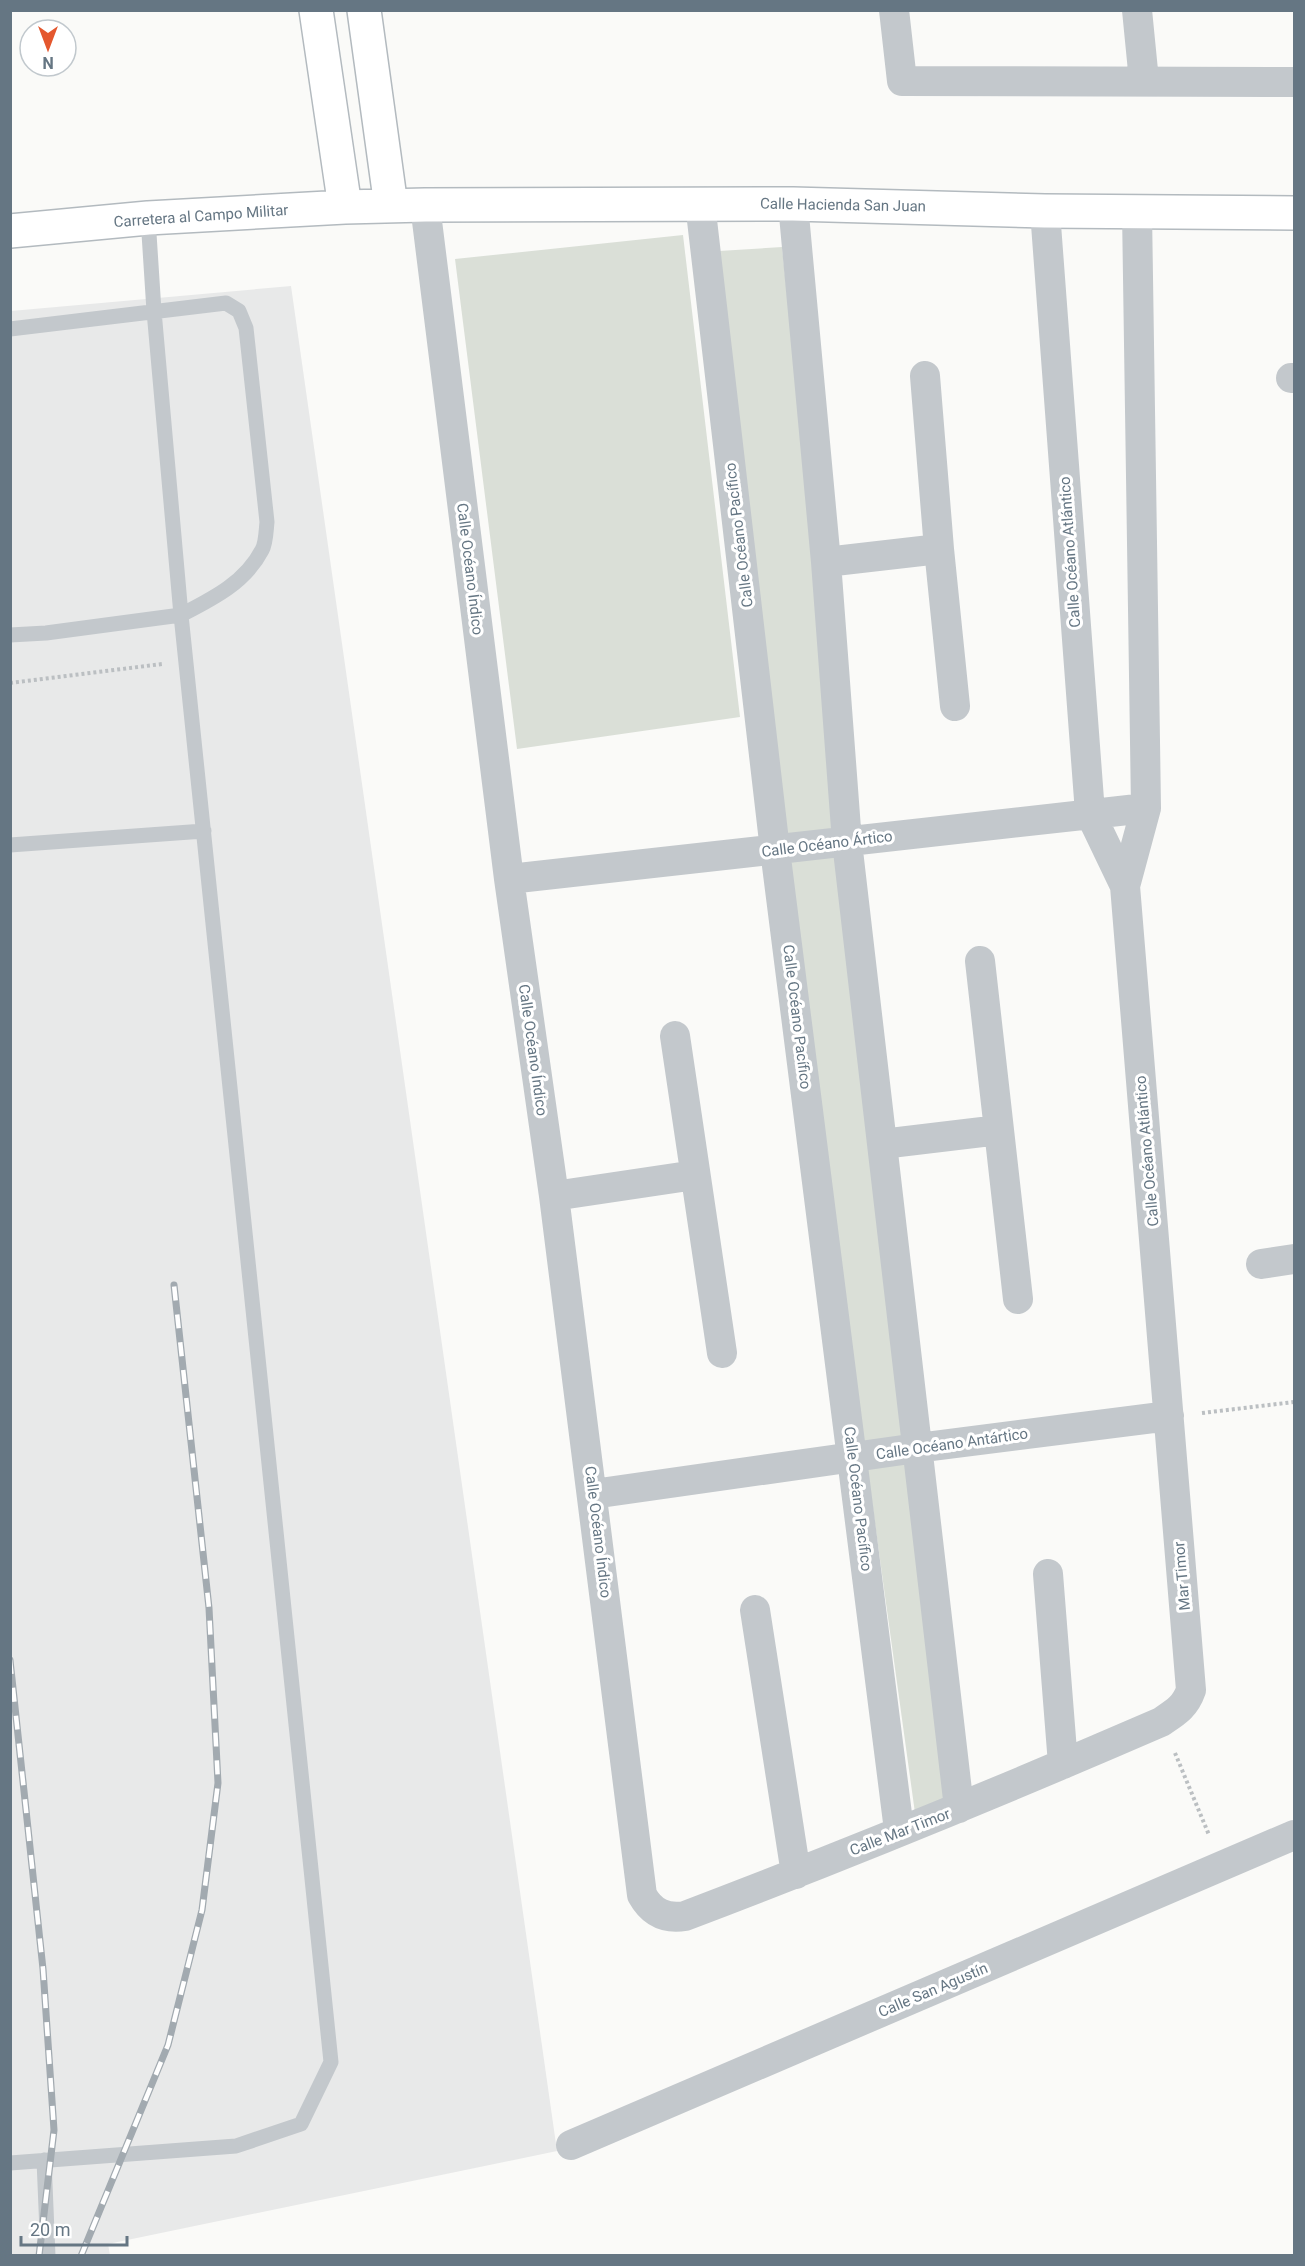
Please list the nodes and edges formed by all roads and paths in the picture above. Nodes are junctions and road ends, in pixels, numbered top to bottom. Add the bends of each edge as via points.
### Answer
1 (316, 10) edge
2 (364, 10) edge
3 (894, 10) edge
4 (1137, 10) edge
5 (1144, 81) junction
6 (1294, 82) edge
7 (700, 203) junction
8 (793, 204) junction
9 (425, 205) junction
10 (391, 206) junction
11 (345, 207) junction
12 (1045, 211) junction
13 (1137, 211) junction
14 (1294, 213) edge
15 (148, 218) junction
16 (10, 231) edge
17 (154, 310) junction
18 (10, 329) edge
19 (925, 376) dead end
20 (939, 549) junction
21 (826, 562) junction
22 (181, 615) junction
23 (10, 635) edge
24 (186, 661) junction
25 (10, 682) edge
26 (955, 706) dead end
27 (1146, 808) junction
28 (1090, 813) junction
29 (204, 831) junction
30 (847, 842) junction
31 (10, 845) edge
32 (775, 850) junction
33 (509, 879) junction
34 (1125, 886) junction
35 (980, 961) dead end
36 (675, 1036) dead end
37 (999, 1130) junction
38 (882, 1144) junction
39 (695, 1175) junction
40 (554, 1196) junction
41 (1294, 1259) edge
42 (1261, 1264) dead end
43 (1018, 1299) dead end
44 (722, 1353) dead end
45 (1294, 1402) edge
46 (1169, 1416) junction
47 (917, 1448) junction
48 (854, 1458) junction
49 (593, 1494) junction
50 (1048, 1574) dead end
51 (755, 1610) dead end
52 (1161, 1722) junction
53 (1063, 1764) junction
54 (959, 1808) junction
55 (899, 1830) junction
56 (1294, 1835) edge
57 (1222, 1866) junction
58 (796, 1874) junction
59 (642, 1895) joint
60 (571, 2145) dead end
61 (44, 2160) junction
62 (10, 2163) edge
63 (48, 2256) edge

1 - 11 main road
2 - 10 main road
3 - 5 street via 902,81
4 - 5 street
5 - 6 street
7 - 8 main road, Calle Hacienda San Juan
7 - 9 main road, Calle Hacienda San Juan
7 - 32 street, Calle Océano Pacífico
8 - 12 main road, Calle Hacienda San Juan
8 - 21 street
9 - 10 main road, Calle Hacienda San Juan
9 - 33 street, Calle Océano Índico
10 - 11 main road, Carretera al Campo Militar
11 - 15 main road, Carretera al Campo Militar
12 - 13 main road, Calle Hacienda San Juan
12 - 28 street, Calle Océano Atlántico
13 - 14 main road, Calle Hacienda San Juan
13 - 27 street, Calle Océano Atlántico
15 - 16 main road, Carretera al Campo Militar
15 - 17 lane
17 - 18 lane
17 - 22 lane
17 - 22 lane via 226,303 239,311 246,328 267,522 263,549 244,574 220,594
19 - 20 street
20 - 21 street
20 - 26 street
21 - 30 street
22 - 23 lane
22 - 24 lane
24 - 25 path
24 - 29 lane
27 - 28 street, Calle Océano Ártico
27 - 34 street, Calle Océano Atlántico
28 - 30 street, Calle Océano Ártico
28 - 34 street, Calle Océano Atlántico
29 - 31 lane
29 - 61 lane via 331,2062 301,2124 236,2146
30 - 32 street, Calle Océano Ártico
30 - 38 street
32 - 33 street, Calle Océano Ártico
32 - 48 street, Calle Océano Pacífico
33 - 40 street, Calle Océano Índico
34 - 46 street, Calle Océano Atlántico
35 - 37 street
36 - 39 street
37 - 38 street
37 - 43 street
38 - 47 street
39 - 40 street
39 - 44 street
40 - 49 street, Calle Océano Índico
41 - 42 street
45 - 46 path
46 - 47 street, Calle Océano Antártico
46 - 52 street, Mar Timor via 1191,1690 1181,1709
47 - 48 street, Calle Océano Antártico
47 - 54 street
48 - 49 street, Calle Océano Antártico
48 - 55 street, Calle Océano Pacífico
49 - 59 street, Calle Océano Índico
50 - 53 street
51 - 58 street
52 - 53 street, Calle Mar Timor
52 - 57 path
53 - 54 street, Calle Mar Timor
54 - 55 street, Calle Mar Timor
55 - 58 street, Calle Mar Timor
56 - 57 street, Calle San Agustín
57 - 60 street, Calle San Agustín
58 - 59 street, Calle Mar Timor via 671,1918 648,1906
61 - 62 lane
61 - 63 lane

